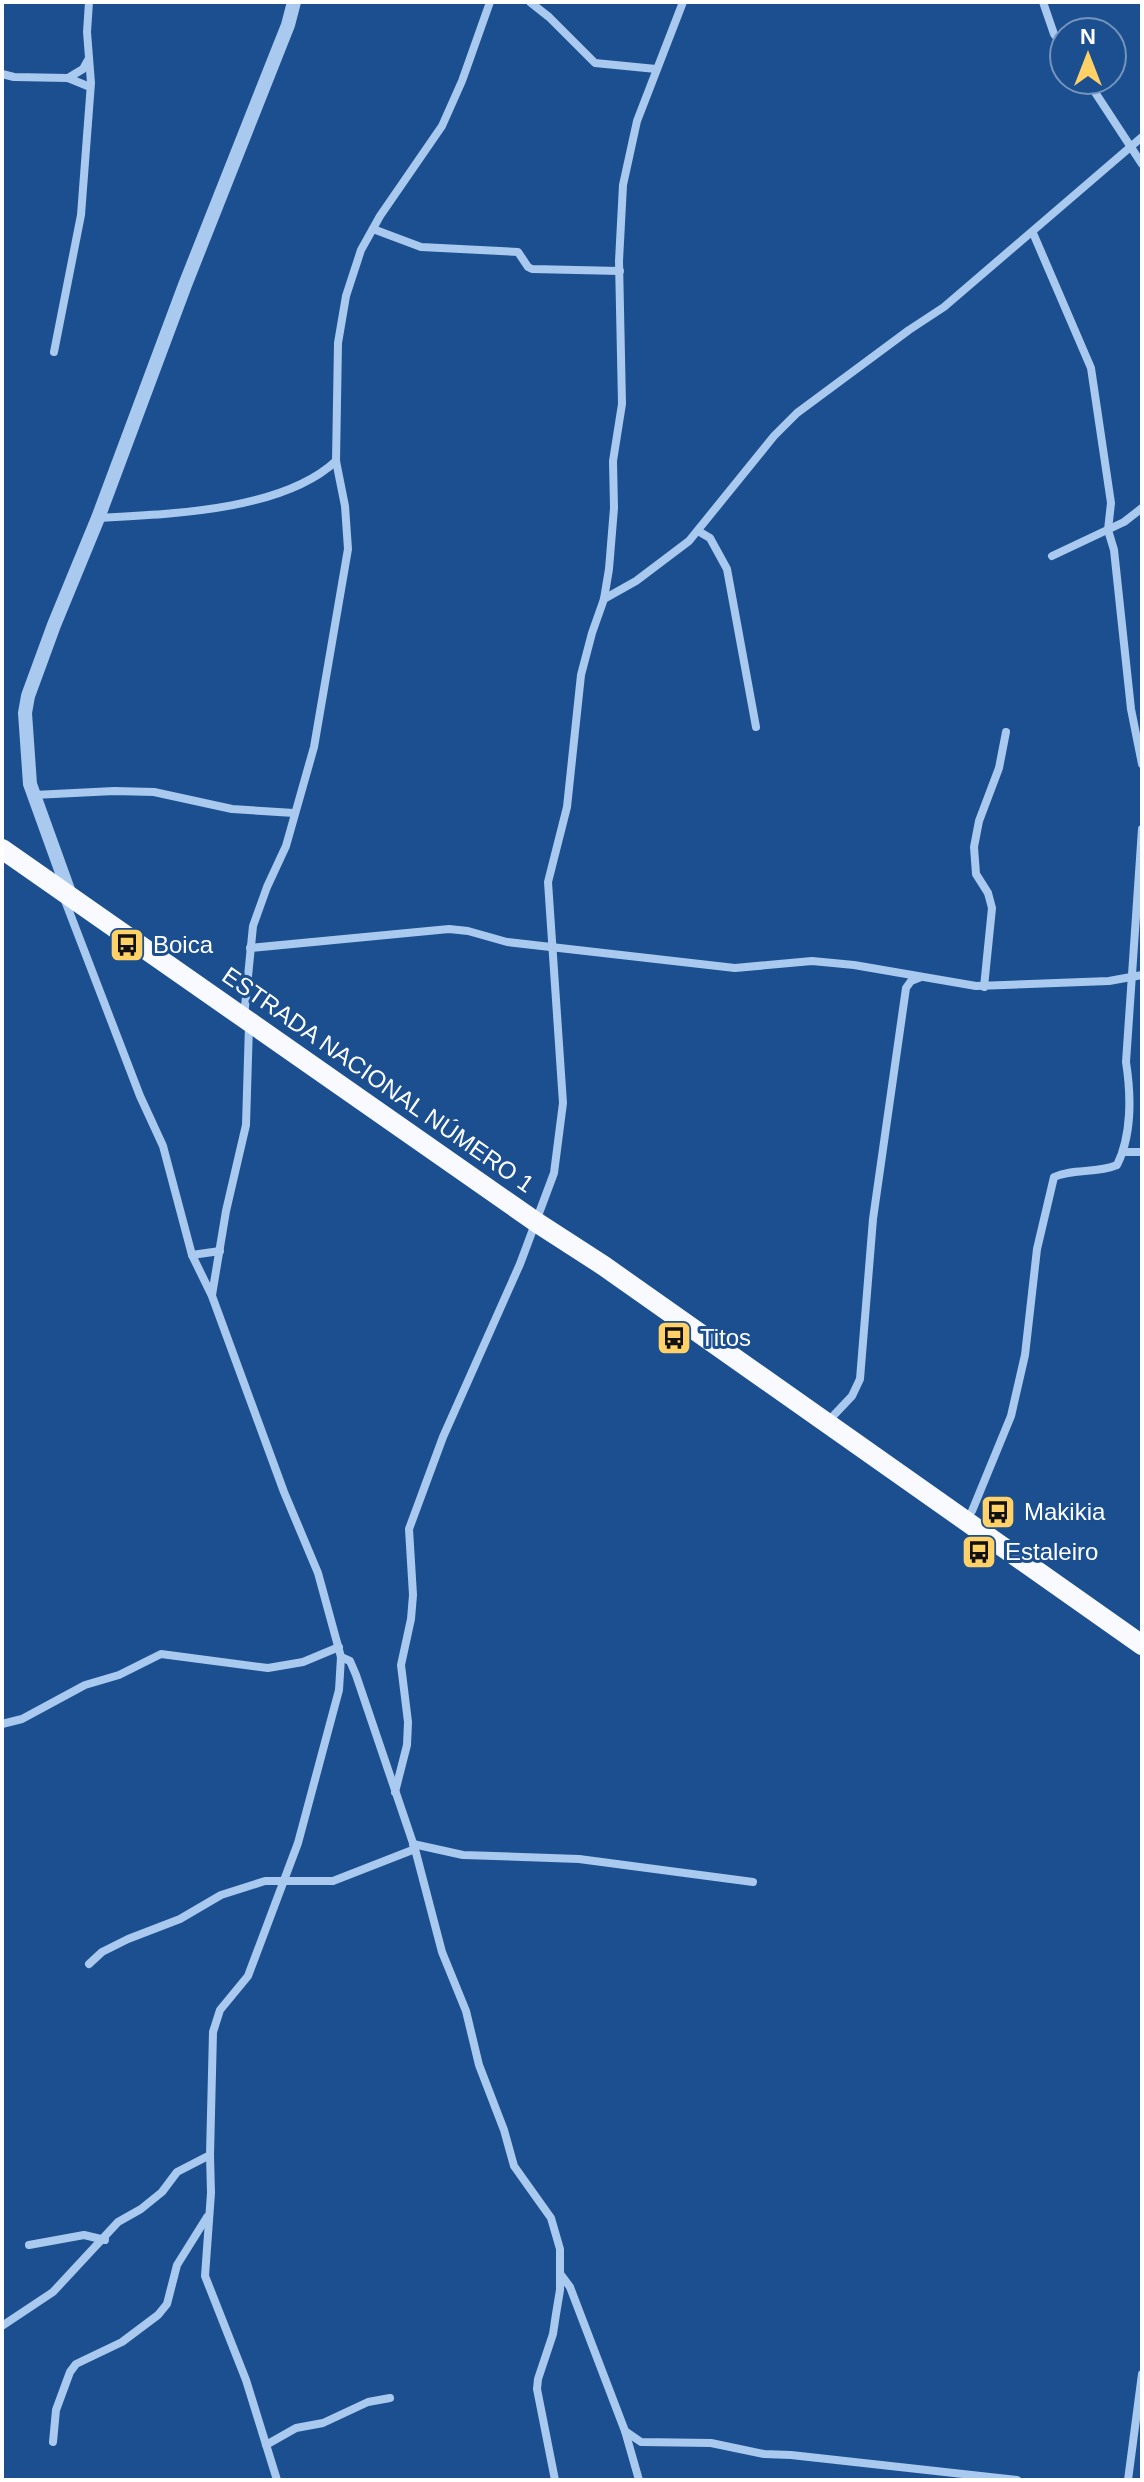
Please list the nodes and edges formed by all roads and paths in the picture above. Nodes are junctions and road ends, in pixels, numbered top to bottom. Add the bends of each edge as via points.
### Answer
1 (89, 2) edge
2 (294, 2) edge
3 (490, 2) edge
4 (530, 2) edge
5 (683, 2) edge
6 (88, 58) junction
7 (656, 69) junction
8 (2, 74) edge
9 (68, 78) junction
10 (90, 87) junction
11 (1098, 96) edge
12 (1142, 137) edge
13 (1132, 148) junction
14 (1142, 164) edge
15 (373, 229) junction
16 (1033, 233) junction
17 (620, 271) junction
18 (54, 352) dead end
19 (336, 461) junction
20 (1142, 508) edge
21 (98, 518) junction
22 (1108, 530) junction
23 (698, 531) junction
24 (1052, 556) dead end
25 (604, 599) junction
26 (756, 727) dead end
27 (1006, 732) dead end
28 (1142, 764) edge
29 (34, 795) junction
30 (294, 813) junction
31 (1142, 829) edge
32 (2, 849) edge
33 (65, 891) junction
34 (551, 945) junction
35 (250, 948) junction
36 (924, 976) junction
37 (1137, 976) edge
38 (984, 987) junction
39 (246, 1020) junction
40 (1124, 1152) junction
41 (1142, 1152) edge
42 (536, 1222) junction
43 (220, 1251) junction
44 (192, 1255) junction
45 (212, 1296) junction
46 (834, 1415) dead end
47 (972, 1511) dead end
48 (1142, 1645) edge
49 (340, 1652) junction
50 (2, 1724) edge
51 (395, 1792) junction
52 (414, 1846) junction
53 (283, 1881) junction
54 (753, 1882) dead end
55 (89, 1964) dead end
56 (210, 2155) junction
57 (209, 2213) junction
58 (105, 2240) junction
59 (29, 2245) dead end
60 (560, 2274) junction
61 (2, 2326) edge
62 (1142, 2374) edge
63 (390, 2398) dead end
64 (625, 2431) junction
65 (53, 2442) dead end
66 (266, 2445) junction
67 (553, 2478) edge
68 (277, 2480) edge
69 (639, 2480) edge
70 (1017, 2480) edge
71 (1128, 2480) edge

1 - 6 street
2 - 21 street
3 - 15 street via 442,126
4 - 7 street via 595,63
5 - 7 street
6 - 9 street via 83,69
6 - 10 street
7 - 17 street via 628,156
8 - 9 street
9 - 10 street
10 - 18 street via 81,215
11 - 13 street
12 - 13 street
13 - 14 street
13 - 16 street
15 - 17 street via 421,247 518,252 532,269
15 - 19 street via 361,250 340,319
16 - 22 street via 1091,368 1111,503
16 - 23 street via 944,307 797,413
17 - 25 street via 622,404
19 - 21 street via 307,483 258,499 191,511
19 - 30 street via 348,549 314,747
20 - 22 street
21 - 29 street via 28,696 25,730
22 - 24 street
22 - 28 street
23 - 25 street via 646,574
23 - 26 street via 710,538 727,569
25 - 34 street via 581,675 567,807 548,882
27 - 38 street via 974,847 976,874 992,908
29 - 30 street via 154,792 232,809
29 - 33 street
30 - 35 street via 286,846 257,911
31 - 37 street
32 - 33 highway, ESTRADA NACIONAL NÚMERO 1
33 - 39 highway, ESTRADA NACIONAL NÚMERO 1
33 - 44 street via 163,1146
34 - 35 street via 449,929
34 - 36 street via 735,968 812,961
34 - 42 street via 563,1103 554,1173
35 - 39 street
36 - 38 street
36 - 46 street via 906,988 896,1044 873,1219 860,1379
37 - 38 street
37 - 40 street via 1126,1062 1130,1091
39 - 42 highway, ESTRADA NACIONAL NÚMERO 1
39 - 43 street via 246,1125
40 - 41 street
40 - 47 street via 1117,1165 1102,1171 1054,1177 1011,1416
42 - 48 highway, ESTRADA NACIONAL NÚMERO 1
42 - 51 street via 409,1529 413,1595 401,1665 407,1745
43 - 44 street
43 - 45 street
44 - 45 street
45 - 49 street via 318,1573
49 - 50 street via 268,1668 161,1654
49 - 51 street via 356,1675
49 - 53 street via 339,1690 322,1759
51 - 52 street
52 - 53 street via 343,1878
52 - 54 street via 463,1855 579,1859
52 - 60 street via 442,1952 514,2166 551,2218
53 - 55 street via 265,1881 214,1897 180,1919 102,1952
53 - 56 street via 248,1976 217,2015
56 - 57 street
56 - 58 street via 177,2172 162,2192 118,2222
57 - 65 street via 177,2265 167,2304 158,2315 70,2372 56,2410
57 - 66 street via 205,2276
58 - 59 street via 84,2235
58 - 61 street via 53,2292
60 - 64 street via 570,2287
60 - 67 street via 553,2334 537,2389
62 - 71 street
63 - 66 street via 296,2428
64 - 69 street
64 - 70 street via 641,2442 711,2443 764,2454
66 - 68 street

